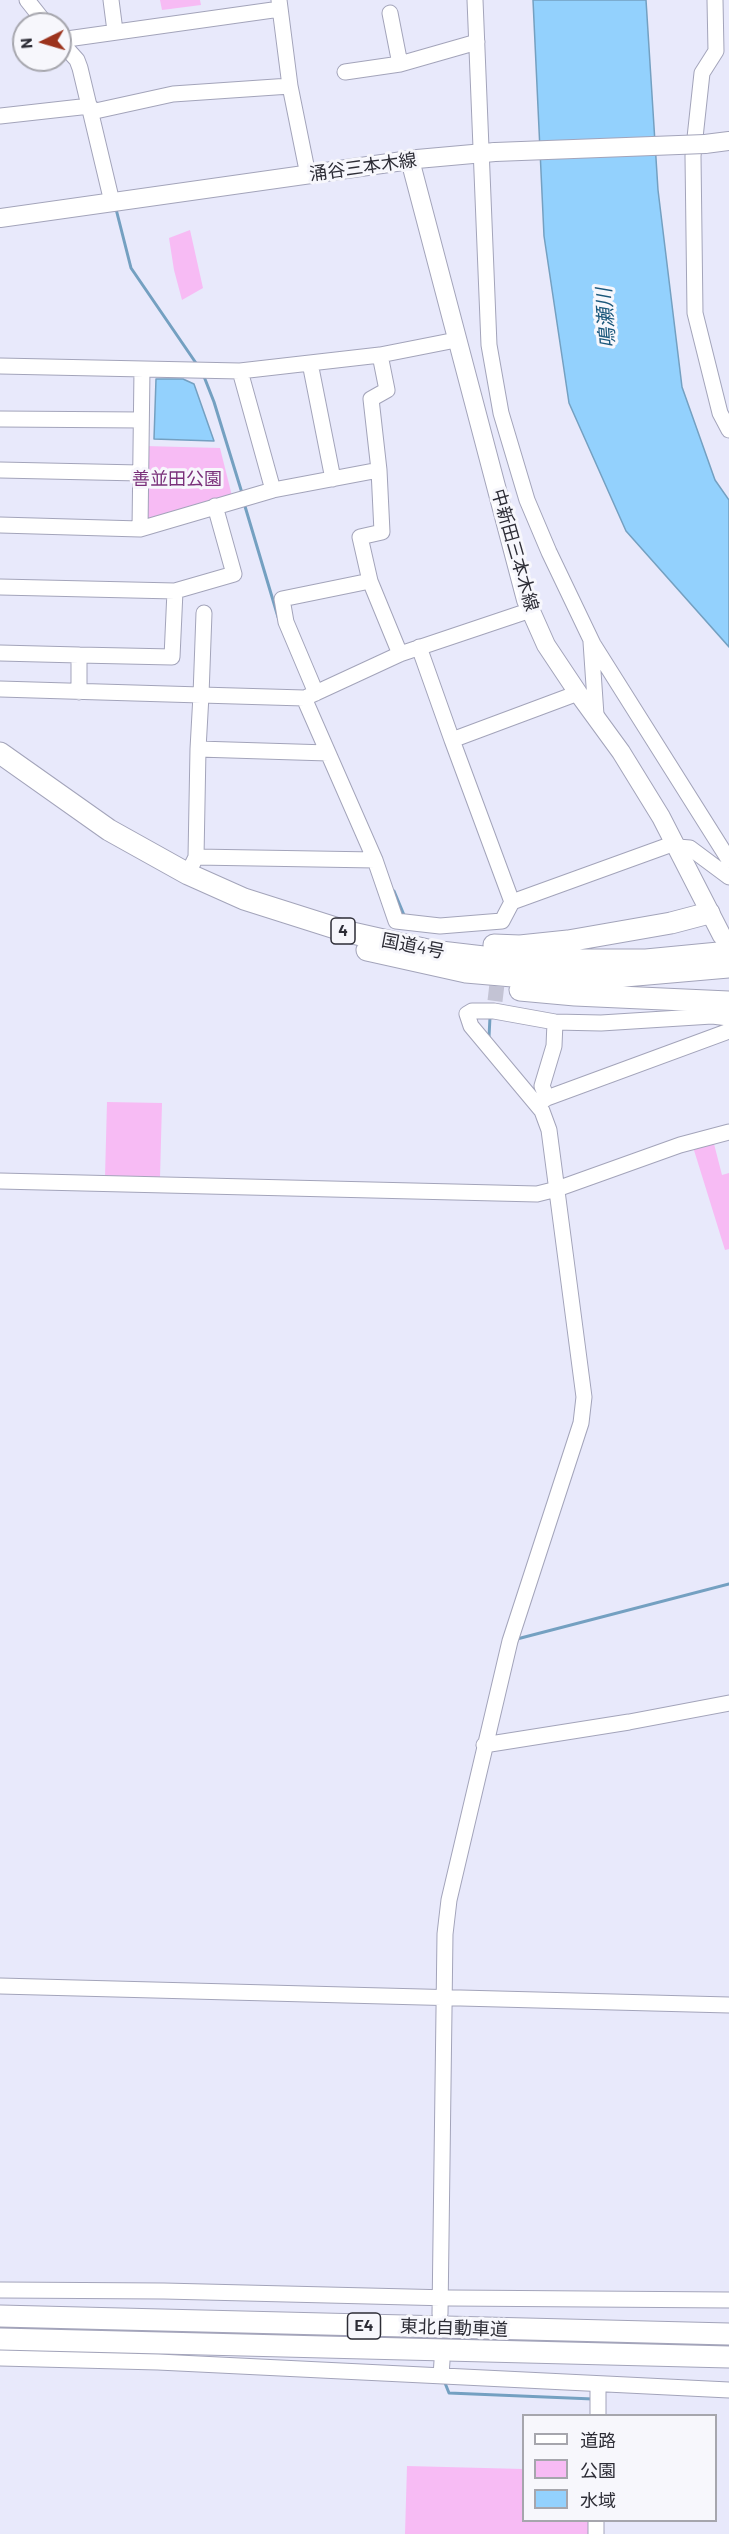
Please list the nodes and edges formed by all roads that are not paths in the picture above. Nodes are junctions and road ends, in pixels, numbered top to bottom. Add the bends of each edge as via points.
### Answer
1 (111, 0) edge
2 (715, 0) edge
3 (473, 4) edge
4 (279, 5) edge
5 (390, 14) dead end
6 (115, 32) junction
7 (72, 39) edge
8 (477, 42) junction
9 (72, 55) edge
10 (400, 64) junction
11 (345, 72) dead end
12 (290, 86) junction
13 (90, 109) junction
14 (0, 116) edge
15 (729, 141) edge
16 (489, 152) junction
17 (410, 160) junction
18 (308, 175) junction
19 (112, 202) junction
20 (0, 218) edge
21 (456, 340) junction
22 (380, 356) junction
23 (310, 363) junction
24 (0, 366) edge
25 (142, 369) junction
26 (240, 371) junction
27 (0, 419) edge
28 (141, 420) junction
29 (729, 430) edge
30 (0, 470) edge
31 (378, 470) junction
32 (140, 472) junction
33 (333, 479) junction
34 (273, 490) junction
35 (215, 506) junction
36 (0, 525) edge
37 (140, 529) junction
38 (370, 581) junction
39 (0, 587) edge
40 (175, 591) junction
41 (531, 610) junction
42 (204, 613) dead end
43 (591, 639) junction
44 (419, 647) junction
45 (0, 653) edge
46 (400, 654) junction
47 (79, 655) junction
48 (0, 689) edge
49 (79, 692) junction
50 (578, 693) junction
51 (201, 695) junction
52 (310, 695) junction
53 (596, 715) junction
54 (452, 740) junction
55 (198, 749) junction
56 (0, 753) edge
57 (328, 753) junction
58 (0, 770) edge
59 (676, 845) junction
60 (375, 860) junction
61 (729, 860) edge
62 (192, 866) junction
63 (729, 877) edge
64 (512, 902) junction
65 (709, 913) junction
66 (502, 921) junction
67 (502, 937) dead end
68 (383, 940) junction
69 (331, 941) junction
70 (726, 944) edge
71 (729, 967) edge
72 (729, 1002) edge
73 (729, 1018) edge
74 (555, 1022) junction
75 (729, 1031) edge
76 (542, 1101) junction
77 (729, 1132) edge
78 (0, 1181) edge
79 (561, 1188) junction
80 (729, 1703) edge
81 (487, 1745) junction
82 (0, 1986) edge
83 (447, 1997) junction
84 (729, 2005) edge
85 (0, 2290) edge
86 (439, 2297) junction
87 (729, 2300) edge
88 (440, 2314) dead end
89 (0, 2316) edge
90 (729, 2334) edge
91 (0, 2339) edge
92 (729, 2357) edge
93 (0, 2358) edge
94 (598, 2385) junction
95 (729, 2390) edge
96 (598, 2414) edge

1 - 6 street
2 - 29 street via 716,51 702,73 693,156 695,313 720,413
3 - 8 street
4 - 6 street
4 - 12 street
5 - 10 street
6 - 7 street
8 - 10 street
8 - 16 street
9 - 13 street
10 - 11 street
12 - 13 street via 173,94
12 - 18 street
13 - 14 street
13 - 19 street
15 - 16 main road, 涌谷三本木線, bridge
16 - 17 main road, 涌谷三本木線
16 - 43 street via 489,345 501,413 527,500
17 - 18 main road, 涌谷三本木線
17 - 21 main road, 中新田三本木線
18 - 19 main road, 涌谷三本木線
19 - 20 main road, 涌谷三本木線
21 - 22 street
21 - 41 main road, 中新田三本木線
22 - 23 street
22 - 31 street via 387,390 371,399
23 - 26 street
23 - 33 street
24 - 25 street
25 - 26 street
25 - 28 street
26 - 34 street
27 - 28 street
28 - 32 street
30 - 32 street
31 - 33 street
31 - 38 street via 382,532 360,537
32 - 37 street
33 - 34 street
34 - 35 street
35 - 37 street
35 - 40 street via 234,574
36 - 37 street
38 - 46 street
38 - 52 street via 282,599
39 - 40 street
40 - 47 street via 172,657
41 - 44 street
41 - 50 main road, 中新田三本木線 via 546,645
42 - 51 street
43 - 53 street
43 - 61 street
44 - 46 street
44 - 54 street
45 - 47 street
46 - 52 street
47 - 49 street
48 - 49 street
49 - 51 street
50 - 53 main road, 中新田三本木線
50 - 54 street
51 - 52 street
51 - 55 street
52 - 57 street
53 - 59 main road, 中新田三本木線
54 - 64 street
55 - 57 street
55 - 62 street
56 - 62 highway, 国道4号 / 4 via 109,830
57 - 60 street
58 - 69 highway, 国道4号 / 4 via 121,850 201,894 272,924
59 - 63 street via 690,848
59 - 64 street
59 - 65 main road, 中新田三本木線
60 - 62 street
60 - 66 street via 396,921 440,926
62 - 68 highway, 国道4号 / 4 via 244,899
64 - 66 street
65 - 68 highway via 601,936 520,946
65 - 70 main road, 中新田三本木線
66 - 67 street
68 - 70 highway, 国道4号 / 4 via 432,951 509,960 646,960
69 - 71 highway, 国道4号 / 4 via 466,972 536,978 602,978
69 - 72 highway via 397,966 518,989
73 - 74 street
74 - 76 street
74 - 76 street via 495,1006 467,1014 467,1020 485,1044
75 - 76 street
76 - 79 street
77 - 79 street via 680,1145
78 - 79 street via 537,1194
79 - 81 street via 583,1381 583,1413 510,1641
80 - 81 street
81 - 83 street via 446,1917
82 - 83 street
83 - 84 street
83 - 86 street
85 - 86 street
86 - 87 street
86 - 88 street
89 - 90 highway, 東北自動車道 / E4
91 - 92 highway, 東北自動車道 / E4
93 - 94 street via 441,2369
94 - 95 street
94 - 96 street

